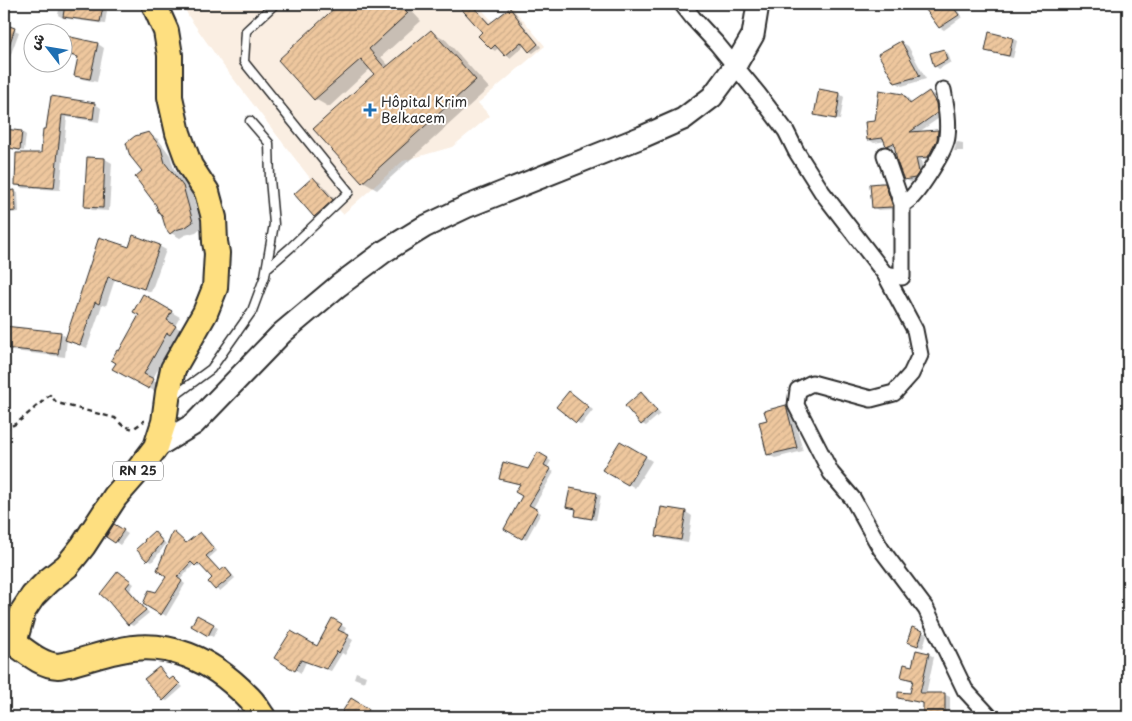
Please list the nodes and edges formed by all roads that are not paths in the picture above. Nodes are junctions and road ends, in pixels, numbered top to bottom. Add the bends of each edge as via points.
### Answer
1 (154, 4) edge
2 (276, 4) edge
3 (682, 4) edge
4 (758, 4) edge
5 (735, 66) junction
6 (944, 90) dead end
7 (250, 121) dead end
8 (885, 155) dead end
9 (902, 204) junction
10 (267, 268) junction
11 (885, 274) junction
12 (167, 401) junction
13 (159, 438) junction
14 (263, 717) edge
15 (990, 717) edge

1 - 12 main road, RN 25 via 166,31 170,55 170,97 178,133 190,166 207,192 214,218 217,253 215,288 205,313 173,369
2 - 10 lane via 246,31 244,62 350,192
3 - 5 street
4 - 5 street via 753,35
5 - 11 street via 786,131 822,192
5 - 13 street via 712,97 684,119 466,207 385,251 282,333 194,424
6 - 9 street via 948,139 922,183
7 - 10 lane via 269,142 274,224
8 - 9 street
9 - 11 street via 902,277
10 - 12 lane via 252,311 210,369
11 - 15 street via 915,330 920,354 911,374 894,393 871,399 812,384 798,390 796,405 831,474 853,499 881,549 926,609 966,690
12 - 13 main road, RN 25
13 - 14 main road, RN 25 via 83,546 67,566 33,596 23,611 14,643 43,663 58,666 118,650 148,647 177,651 222,673 249,697

